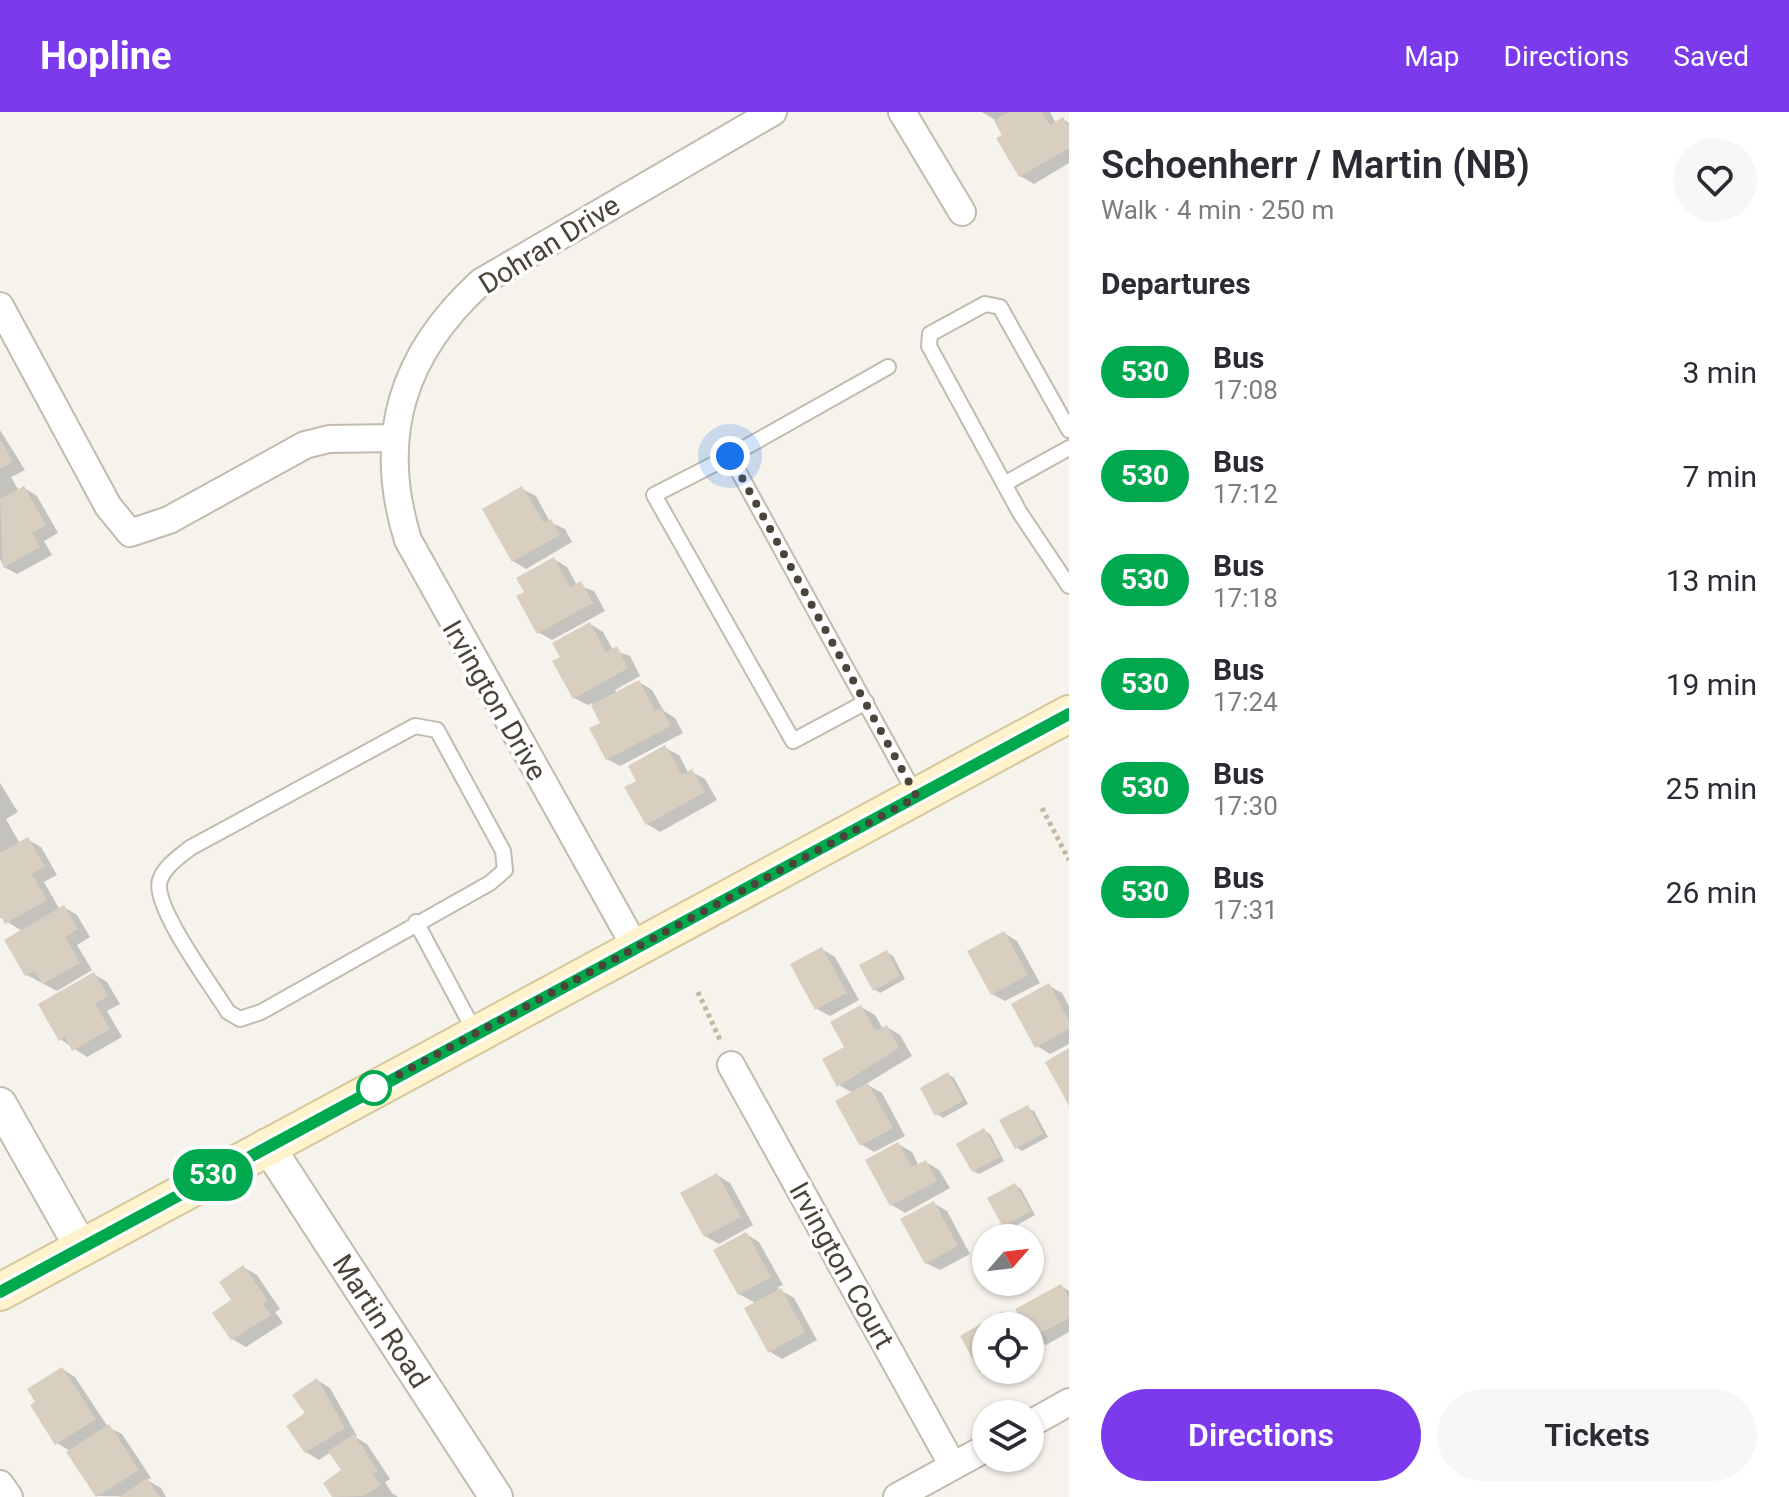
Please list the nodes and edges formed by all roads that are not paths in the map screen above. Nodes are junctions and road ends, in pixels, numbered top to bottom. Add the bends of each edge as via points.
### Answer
1 (773, 112) edge
2 (902, 112) edge
3 (962, 212) dead end
4 (0, 306) edge
5 (888, 367) dead end
6 (1069, 430) edge
7 (395, 438) junction
8 (1069, 448) edge
9 (730, 456) junction
10 (1004, 484) junction
11 (1069, 586) edge
12 (866, 702) junction
13 (1069, 714) edge
14 (917, 797) junction
15 (416, 922) junction
16 (637, 950) junction
17 (476, 1034) junction
18 (731, 1065) road end
19 (0, 1104) edge
20 (267, 1145) junction
21 (81, 1247) junction
22 (0, 1292) edge
23 (1069, 1402) edge
24 (1044, 1416) edge
25 (972, 1456) edge
26 (953, 1466) junction
27 (0, 1484) edge
28 (9, 1497) edge
29 (496, 1497) edge
30 (897, 1497) edge

1 - 7 street, Dohran Drive via 481,282 446,316 418,358
2 - 3 street
4 - 7 street via 108,506 130,533 169,520 305,445 329,439
5 - 9 lane
6 - 10 lane via 1000,307 985,304 930,334 929,346
7 - 16 street, Irvington Drive via 399,514 419,564
8 - 10 lane
9 - 12 lane
9 - 12 lane via 654,495 793,741
10 - 11 lane
12 - 14 lane
13 - 14 main road
14 - 16 main road
15 - 15 lane via 261,1012 240,1019 228,1012 161,903 159,882 190,848 415,726 437,730 503,851 505,870
15 - 17 lane
16 - 17 main road
17 - 20 main road
18 - 26 street, Irvington Court
19 - 21 street
20 - 21 main road
20 - 29 street, Martin Road
21 - 22 main road
23 - 24 street
25 - 26 street
26 - 30 street
27 - 28 street

